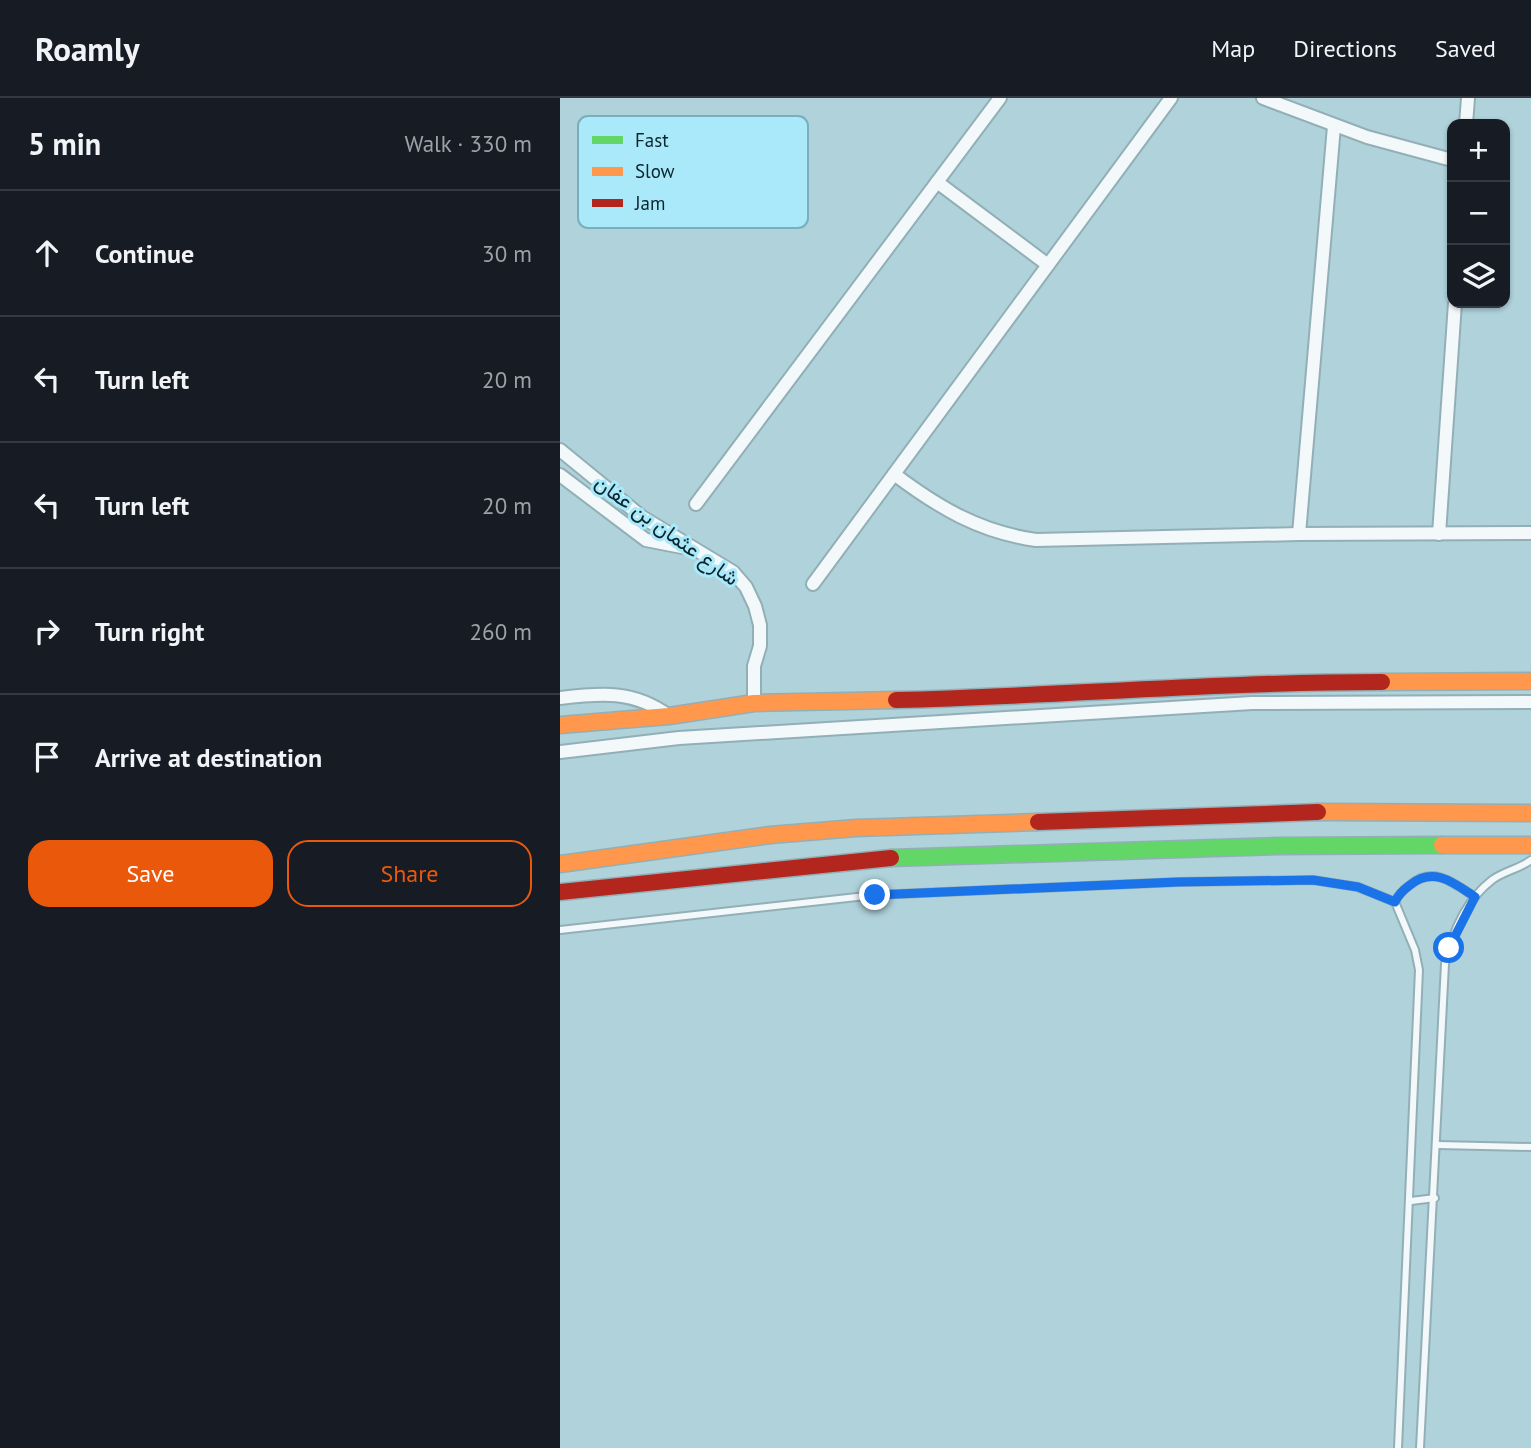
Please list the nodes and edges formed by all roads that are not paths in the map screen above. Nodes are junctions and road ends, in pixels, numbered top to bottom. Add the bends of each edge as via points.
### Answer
1 (1000, 98) edge
2 (1171, 98) edge
3 (1263, 98) edge
4 (1468, 98) edge
5 (1466, 119) edge
6 (1334, 126) junction
7 (1447, 159) edge
8 (937, 182) junction
9 (1048, 265) junction
10 (1455, 308) edge
11 (560, 450) edge
12 (894, 474) junction
13 (560, 475) edge
14 (696, 504) dead end
15 (1531, 533) edge
16 (1299, 534) junction
17 (1439, 534) junction
18 (690, 548) junction
19 (813, 583) dead end
20 (1531, 681) edge
21 (560, 698) edge
22 (1531, 702) edge
23 (754, 703) junction
24 (669, 716) junction
25 (560, 725) edge
26 (560, 752) edge
27 (1531, 813) edge
28 (1531, 845) edge
29 (1531, 860) edge
30 (560, 864) edge
31 (560, 892) edge
32 (1475, 897) junction
33 (1395, 902) junction
34 (560, 930) edge
35 (1438, 1145) junction
36 (1531, 1147) edge
37 (1435, 1198) junction
38 (1410, 1201) junction
39 (1398, 1448) edge
40 (1420, 1448) edge

1 - 8 street
2 - 9 street
3 - 6 street
4 - 5 street
6 - 7 street
6 - 16 street
8 - 9 street
8 - 14 street
9 - 12 street
10 - 17 street
11 - 18 street, شارع عثمان بن عفان via 642,517
12 - 16 street via 964,520 1036,540
12 - 19 street
13 - 18 street via 646,540
15 - 17 street
16 - 17 street
18 - 23 street, شارع عثمان بن عفان via 733,572 755,606 760,646 754,666
20 - 23 street via 1251,682 1042,696
21 - 24 street via 623,694
22 - 26 street via 1252,703 679,738
23 - 24 street
24 - 25 street
27 - 30 street via 1336,811 856,828
28 - 31 street via 1281,846 884,858
29 - 32 lane via 1492,880
32 - 33 lane via 1433,875 1412,883
32 - 35 lane via 1455,933 1445,964
33 - 34 lane via 1358,887 1313,880 1178,882 875,895
33 - 38 lane via 1419,971
35 - 36 lane
35 - 37 lane
37 - 38 lane
37 - 40 lane
38 - 39 lane

